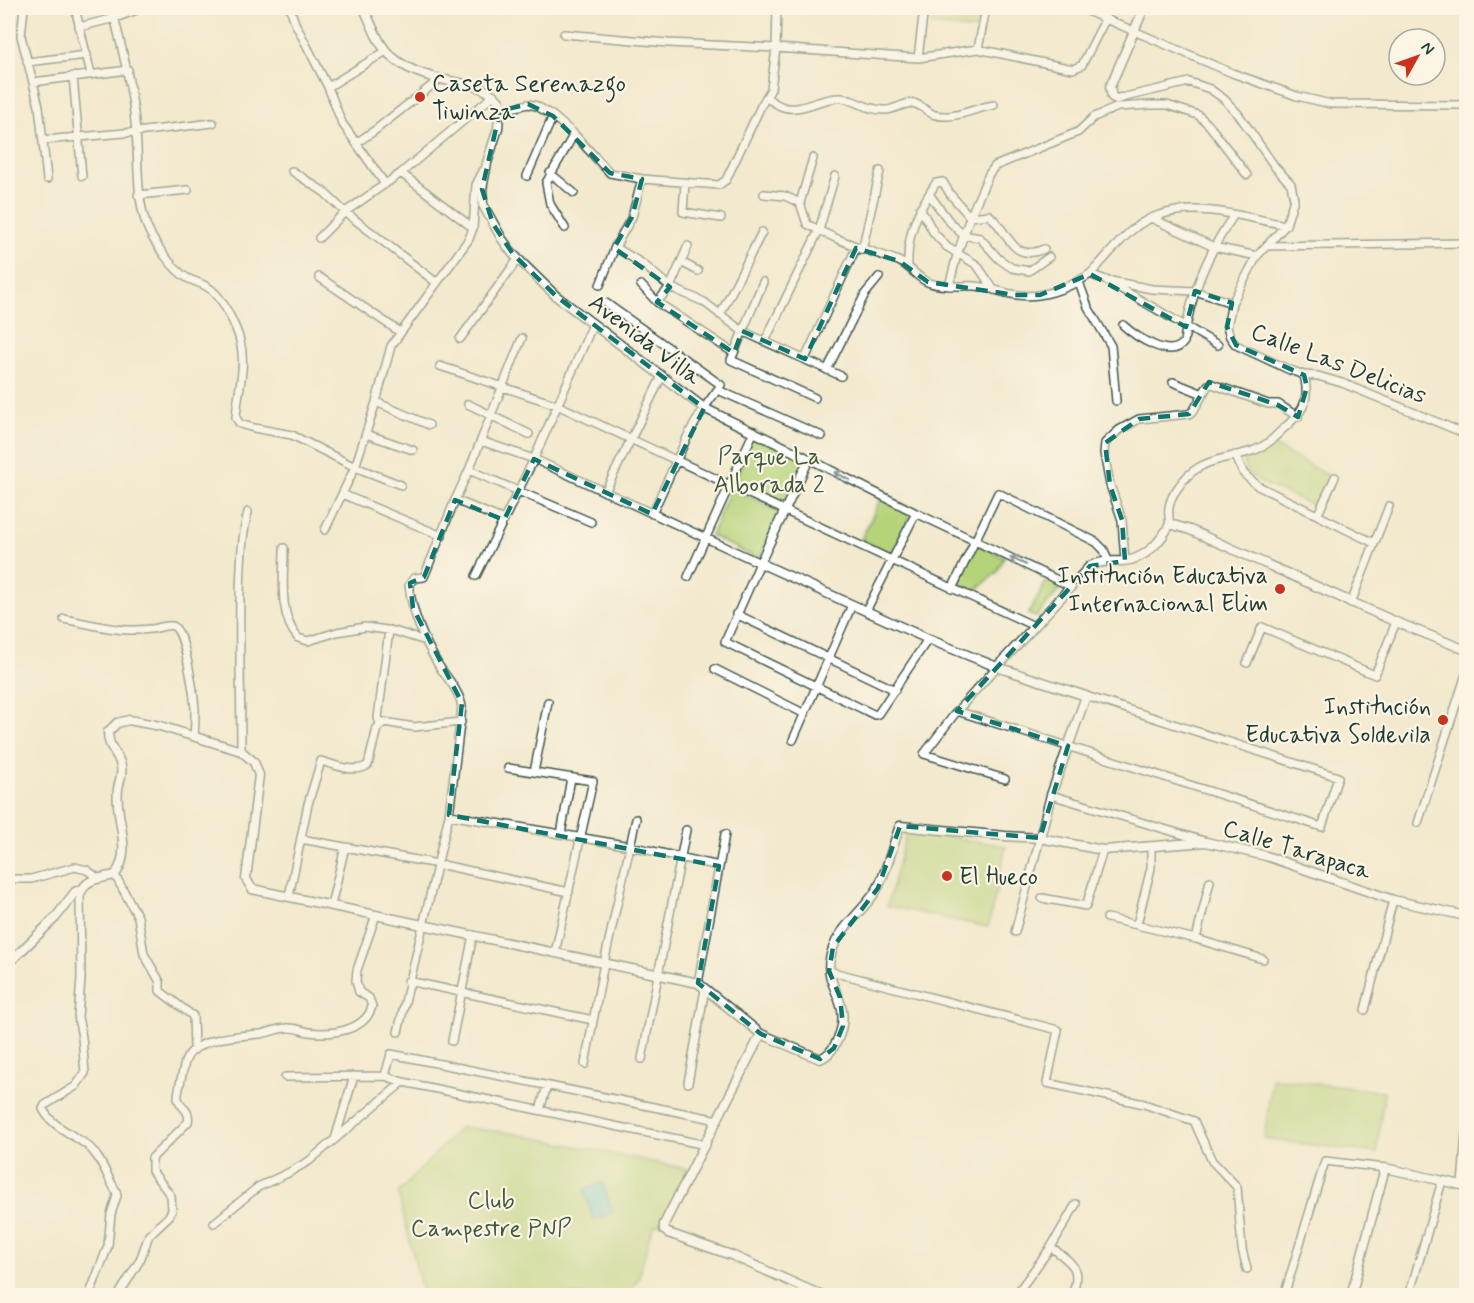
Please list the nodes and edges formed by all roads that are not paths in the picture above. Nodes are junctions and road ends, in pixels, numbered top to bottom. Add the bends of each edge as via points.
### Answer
1 (24, 8) edge
2 (75, 8) edge
3 (112, 8) edge
4 (142, 8) edge
5 (290, 8) edge
6 (364, 8) edge
7 (777, 8) edge
8 (924, 8) edge
9 (986, 8) edge
10 (1080, 8) edge
11 (1144, 8) edge
12 (115, 18) junction
13 (1106, 18) junction
14 (80, 27) junction
15 (1134, 30) junction
16 (564, 34) dead end
17 (776, 48) junction
18 (978, 49) junction
19 (386, 51) junction
20 (87, 55) junction
21 (918, 58) junction
22 (27, 62) junction
23 (128, 70) junction
24 (91, 74) junction
25 (73, 76) junction
26 (440, 79) junction
27 (33, 82) junction
28 (328, 87) junction
29 (494, 95) junction
30 (767, 98) junction
31 (1121, 98) joint
32 (994, 105) dead end
33 (1467, 105) edge
34 (500, 111) junction
35 (553, 116) junction
36 (213, 123) dead end
37 (136, 132) junction
38 (574, 134) junction
39 (78, 137) junction
40 (44, 140) junction
41 (356, 143) junction
42 (813, 158) dead end
43 (487, 164) junction
44 (292, 171) dead end
45 (880, 171) dead end
46 (401, 173) junction
47 (550, 173) junction
48 (1247, 175) dead end
49 (82, 176) dead end
50 (527, 176) dead end
51 (835, 176) dead end
52 (47, 179) dead end
53 (642, 179) junction
54 (685, 183) junction
55 (385, 184) junction
56 (188, 190) dead end
57 (574, 193) dead end
58 (929, 194) junction
59 (138, 195) junction
60 (764, 195) dead end
61 (800, 203) junction
62 (920, 208) junction
63 (345, 213) junction
64 (1234, 215) junction
65 (970, 217) junction
66 (721, 218) dead end
67 (1151, 218) junction
68 (1286, 225) junction
69 (473, 228) junction
70 (566, 228) dead end
71 (819, 231) junction
72 (762, 232) dead end
73 (963, 236) junction
74 (319, 238) dead end
75 (1467, 243) edge
76 (688, 246) dead end
77 (1268, 246) junction
78 (615, 247) junction
79 (1214, 247) junction
80 (859, 249) junction
81 (1044, 249) dead end
82 (957, 255) junction
83 (1257, 256) junction
84 (1049, 257) dead end
85 (518, 259) junction
86 (681, 262) junction
87 (908, 266) junction
88 (698, 271) dead end
89 (1090, 274) junction
90 (320, 277) dead end
91 (879, 277) dead end
92 (1106, 280) junction
93 (763, 282) dead end
94 (1079, 282) junction
95 (437, 283) junction
96 (600, 285) dead end
97 (641, 285) dead end
98 (949, 286) junction
99 (670, 287) junction
100 (993, 290) junction
101 (1195, 291) junction
102 (657, 302) junction
103 (606, 303) dead end
104 (1232, 303) junction
105 (720, 315) junction
106 (593, 324) junction
107 (1123, 325) dead end
108 (1186, 327) junction
109 (400, 332) junction
110 (742, 332) junction
111 (522, 338) dead end
112 (460, 339) dead end
113 (765, 341) junction
114 (1218, 345) dead end
115 (734, 352) junction
116 (805, 359) junction
117 (440, 366) dead end
118 (827, 370) junction
119 (1304, 375) junction
120 (840, 376) dead end
121 (661, 378) junction
122 (1173, 382) dead end
123 (503, 387) junction
124 (718, 390) junction
125 (1203, 394) junction
126 (815, 398) dead end
127 (1116, 401) dead end
128 (376, 402) junction
129 (468, 404) dead end
130 (557, 405) junction
131 (704, 408) junction
132 (491, 416) junction
133 (1298, 417) junction
134 (429, 425) dead end
135 (754, 431) junction
136 (366, 434) junction
137 (529, 434) dead end
138 (1467, 434) edge
139 (822, 436) dead end
140 (630, 439) junction
141 (481, 441) junction
142 (413, 450) dead end
143 (1234, 455) junction
144 (534, 459) junction
145 (809, 459) junction
146 (676, 461) junction
147 (355, 467) junction
148 (469, 470) junction
149 (1335, 477) dead end
150 (8, 482) edge
151 (401, 485) dead end
152 (731, 485) junction
153 (518, 490) junction
154 (605, 492) junction
155 (342, 494) junction
156 (8, 498) edge
157 (455, 500) junction
158 (1389, 506) dead end
159 (784, 510) junction
160 (248, 512) dead end
161 (916, 513) junction
162 (652, 514) junction
163 (1318, 514) junction
164 (504, 520) junction
165 (591, 522) dead end
166 (1170, 524) junction
167 (325, 530) dead end
168 (442, 536) junction
169 (706, 538) junction
170 (975, 541) junction
171 (1374, 543) junction
172 (284, 548) dead end
173 (891, 561) junction
174 (1108, 561) junction
175 (1125, 561) junction
176 (760, 563) junction
177 (476, 576) dead end
178 (688, 578) dead end
179 (1070, 586) junction
180 (952, 589) junction
181 (1351, 603) junction
182 (852, 605) junction
183 (866, 611) junction
184 (736, 614) junction
185 (64, 619) dead end
186 (1396, 622) junction
187 (1034, 627) junction
188 (389, 630) junction
189 (928, 639) junction
190 (426, 641) junction
191 (1467, 650) edge
192 (829, 658) junction
193 (1247, 663) dead end
194 (997, 667) junction
195 (715, 669) dead end
196 (1467, 674) edge
197 (817, 686) junction
198 (895, 690) junction
199 (1086, 696) junction
200 (548, 702) dead end
201 (957, 711) junction
202 (805, 714) junction
203 (461, 722) junction
204 (380, 724) junction
205 (194, 736) junction
206 (793, 740) dead end
207 (1068, 746) junction
208 (241, 751) junction
209 (508, 768) dead end
210 (534, 772) junction
211 (571, 778) junction
212 (1005, 779) dead end
213 (1051, 795) junction
214 (449, 815) junction
215 (636, 819) dead end
216 (1418, 823) dead end
217 (686, 830) dead end
218 (561, 834) junction
219 (725, 834) dead end
220 (582, 837) junction
221 (1040, 838) junction
222 (301, 839) junction
223 (1206, 842) junction
224 (630, 846) junction
225 (1151, 846) junction
226 (345, 847) junction
227 (1103, 850) junction
228 (680, 858) junction
229 (438, 864) junction
230 (719, 866) junction
231 (115, 875) junction
232 (98, 878) junction
233 (8, 879) edge
234 (1210, 881) dead end
235 (83, 889) junction
236 (569, 892) junction
237 (289, 896) junction
238 (1042, 898) dead end
239 (1393, 900) junction
240 (332, 905) junction
241 (376, 915) junction
242 (1467, 916) edge
243 (1107, 918) dead end
244 (1137, 924) junction
245 (423, 925) junction
246 (1015, 932) dead end
247 (473, 935) junction
248 (1196, 939) junction
249 (555, 953) junction
250 (1263, 959) dead end
251 (604, 963) junction
252 (8, 964) edge
253 (829, 971) junction
254 (658, 975) junction
255 (408, 981) junction
256 (701, 986) junction
257 (462, 992) junction
258 (1365, 1010) dead end
259 (593, 1020) junction
260 (398, 1032) dead end
261 (761, 1034) junction
262 (452, 1041) dead end
263 (194, 1050) junction
264 (642, 1059) dead end
265 (585, 1064) dead end
266 (354, 1076) junction
267 (386, 1076) junction
268 (285, 1077) dead end
269 (403, 1082) junction
270 (688, 1083) dead end
271 (547, 1086) junction
272 (540, 1110) junction
273 (718, 1120) junction
274 (1467, 1133) edge
275 (335, 1139) junction
276 (706, 1145) junction
277 (1385, 1168) junction
278 (1442, 1181) junction
279 (1464, 1186) edge
280 (1076, 1204) dead end
281 (214, 1223) dead end
282 (1051, 1247) junction
283 (1247, 1269) dead end
284 (89, 1296) edge
285 (118, 1296) edge
286 (823, 1296) edge
287 (1015, 1296) edge
288 (1072, 1296) edge
289 (1284, 1296) edge
290 (1351, 1296) edge
291 (1409, 1296) edge

1 - 22 street via 21,36
2 - 14 street
3 - 12 street
4 - 12 street
5 - 28 street
6 - 19 street
7 - 17 street
8 - 21 street
9 - 18 street
10 - 13 street
11 - 15 street
12 - 14 street
12 - 23 street
13 - 15 street
13 - 18 street via 1086,60 1078,68
14 - 20 street
15 - 31 street via 1110,87 1112,97
15 - 33 street via 1232,73 1331,104
16 - 17 street
17 - 21 street
17 - 30 street
18 - 21 street
19 - 26 street via 411,69
19 - 28 street
20 - 22 street
20 - 24 street
22 - 27 street
23 - 24 street
23 - 37 street
24 - 25 street
25 - 27 street
25 - 39 street
26 - 29 street via 489,90
26 - 41 street
27 - 40 street
28 - 41 street via 342,123
29 - 34 street via 500,102
29 - 46 street
30 - 32 street via 784,107 844,98 883,111 915,103 931,115 951,116
30 - 54 street via 726,180 719,185
31 - 68 street, Calle Las Delicias via 1189,82 1224,99 1291,184 1294,199
34 - 35 street via 528,104
34 - 43 street, Avenida Villa
35 - 38 street
35 - 50 street
36 - 37 street
37 - 39 street
37 - 59 street
38 - 47 street
38 - 53 street via 610,172
39 - 40 street
39 - 49 street
40 - 52 street
41 - 55 street
42 - 61 street
43 - 69 street via 476,185
43 - 85 street, Avenida Villa via 483,205
44 - 63 street via 324,192
45 - 80 street
46 - 55 street
46 - 69 street
47 - 57 street
47 - 70 street via 546,183 550,204
48 - 65 street via 1198,115 1167,105 1118,107 1094,117 1078,132 995,166
51 - 71 street
53 - 54 street
53 - 78 street via 632,217
54 - 66 street via 683,212
55 - 63 street
56 - 59 street
58 - 62 street
58 - 65 street via 936,183 943,182
58 - 73 street
59 - 147 street via 155,242 177,270 204,283 226,310 240,342 243,379 236,418 240,424 292,435
60 - 61 street via 785,196
61 - 71 street via 807,224
62 - 82 street via 934,233
62 - 87 street via 907,244
63 - 74 street
63 - 95 street
64 - 67 street via 1203,210
64 - 68 street
64 - 79 street
65 - 73 street
65 - 81 street via 989,215 1020,251 1032,254
67 - 79 street
67 - 89 street via 1132,230
68 - 77 street, Calle Las Delicias
69 - 95 street
71 - 80 street
71 - 113 street
72 - 105 street
73 - 82 street
73 - 84 street via 980,238 999,259 1022,271 1029,271
75 - 77 street
76 - 86 street
77 - 83 street, Calle Las Delicias
78 - 96 street
78 - 99 street
79 - 83 street
79 - 101 street
80 - 87 street
80 - 116 street
82 - 98 street
82 - 100 street via 977,265
83 - 104 street, Calle Las Delicias
85 - 106 street, Avenida Villa via 556,296
85 - 112 street
86 - 88 street
86 - 99 street
87 - 98 street via 928,282
89 - 92 street
89 - 94 street
90 - 109 street
91 - 118 street via 865,294
92 - 101 street via 1152,289
92 - 108 street
93 - 110 street
94 - 100 street via 1040,295
94 - 127 street via 1088,307 1111,346
95 - 109 street
97 - 102 street
98 - 100 street
99 - 102 street
99 - 105 street via 704,302
101 - 104 street
101 - 108 street
102 - 115 street
103 - 124 street via 722,385
104 - 119 street, Calle Las Delicias via 1227,327 1236,345
105 - 110 street
106 - 121 street, Avenida Villa
106 - 130 street
107 - 108 street via 1136,338 1175,349 1184,342
108 - 114 street
109 - 128 street via 391,346
110 - 113 street
110 - 115 street
111 - 123 street
113 - 116 street
115 - 126 street via 731,360
116 - 118 street
117 - 123 street
118 - 120 street
119 - 133 street via 1307,387
119 - 138 street, Calle Las Delicias via 1342,383
121 - 131 street, Avenida Villa
121 - 140 street
122 - 125 street
123 - 130 street
123 - 132 street
124 - 131 street
124 - 139 street
125 - 133 street via 1212,384 1280,405
125 - 175 street via 1189,414 1139,418 1105,443 1110,485 1122,520
128 - 134 street
128 - 136 street
129 - 132 street
130 - 140 street
130 - 144 street
131 - 135 street, Avenida Villa
131 - 146 street
132 - 137 street
132 - 141 street
133 - 143 street via 1268,444
135 - 145 street, Avenida Villa
135 - 152 street
136 - 142 street
136 - 147 street
140 - 146 street
140 - 154 street
141 - 144 street
141 - 148 street
143 - 163 street via 1244,474 1258,486
143 - 166 street via 1204,463 1187,475 1171,497
144 - 153 street
144 - 154 street
145 - 159 street
161 -> 145 street, Avenida Villa
146 - 152 street
146 - 162 street
147 - 151 street
147 - 155 street
148 - 153 street
148 - 157 street
149 - 163 street
150 - 156 street
152 - 159 street
152 - 169 street
153 - 164 street
153 - 165 street
154 - 162 street
155 - 167 street
155 - 168 street
157 - 164 street
157 - 168 street
158 - 171 street
159 - 173 street
159 - 176 street
160 - 208 street via 241,564
161 - 170 street, Avenida Villa
161 - 173 street
162 - 169 street
163 - 171 street
164 - 177 street
166 - 175 street via 1152,547
166 - 181 street
168 - 190 street via 424,577 414,578 409,585
169 - 176 street
169 - 178 street
170 - 174 street via 999,494 1096,542
179 -> 170 street, Avenida Villa
170 - 180 street
171 - 181 street
172 - 188 street via 284,602 287,619 298,638 308,641 365,627
173 - 180 street
173 - 183 street
174 - 175 street
174 - 179 street via 1090,566
176 - 182 street
176 - 184 street
179 - 187 street
180 - 187 street
181 - 186 street
182 - 183 street
182 - 192 street
183 - 189 street
184 - 192 street
184 - 197 street via 725,640 727,644
185 - 205 street via 117,629 176,628 193,693
186 - 191 street
186 - 193 street via 1375,675 1262,627
187 - 194 street
188 - 190 street
188 - 204 street
189 - 194 street
189 - 198 street
190 - 203 street via 461,699
192 - 197 street
192 - 198 street
194 - 199 street
194 - 201 street
195 - 202 street
196 - 216 street
197 - 198 street via 877,715
197 - 202 street
199 - 207 street
199 - 207 street via 1338,777 1322,827
200 - 210 street
201 - 207 street
201 - 212 street via 924,754
202 - 206 street
203 - 204 street via 414,727
203 - 214 street
204 - 222 street via 365,768 321,761
205 - 208 street
205 - 231 street via 137,721 117,723 108,732 108,743 122,775 117,789 124,848
207 - 213 street
208 - 237 street via 254,762 259,775 246,879 252,889
209 - 210 street
210 - 211 street
211 - 218 street
211 - 220 street via 593,781
213 - 221 street
213 - 223 street
214 - 218 street
214 - 229 street
215 - 224 street
217 - 228 street
218 - 220 street
219 - 230 street
220 - 224 street
220 - 236 street
221 - 227 street, Calle Tarapaca
221 - 246 street
221 - 253 street, Calle Tarapaca via 900,826 878,888 833,947
222 - 226 street
222 - 237 street
223 - 225 street, Calle Tarapaca
223 - 239 street, Calle Tarapaca via 1266,856
224 - 228 street
224 - 251 street
225 - 227 street, Calle Tarapaca
225 - 244 street via 1151,868
226 - 229 street
226 - 240 street
227 - 238 street via 1086,906
228 - 230 street
228 - 254 street
229 - 236 street
229 - 245 street
230 - 256 street
231 - 232 street
231 - 263 street via 138,917 144,954 160,982 160,991 193,1016
232 - 233 street via 75,867 32,879
232 - 235 street
234 - 248 street
235 - 252 street via 75,892 56,917
235 - 284 street via 78,1017 85,1073 76,1086 43,1109 52,1121 89,1147 116,1191 108,1246
236 - 249 street
237 - 240 street
239 - 242 street, Calle Tarapaca
239 - 258 street
240 - 241 street
241 - 245 street
241 - 263 street via 356,976 357,989 371,1000 372,1006 361,1024 317,1033 281,1028 220,1039
243 - 244 street
244 - 248 street
245 - 247 street
245 - 255 street
247 - 249 street
247 - 257 street
248 - 250 street
249 - 251 street
251 - 254 street
251 - 259 street
253 - 261 street via 840,997 843,1019 839,1038 827,1056 820,1059
253 - 283 street via 1058,1030 1047,1083 1144,1104 1194,1121 1212,1161 1237,1187
254 - 256 street
254 - 264 street
255 - 257 street
255 - 260 street
256 - 261 street
256 - 270 street
257 - 259 street
257 - 262 street
259 - 265 street
261 - 273 street
263 - 285 street via 185,1061 177,1094 188,1113 188,1122 151,1162 154,1175 171,1196 172,1210 149,1235 140,1260
266 - 267 street
266 - 268 street
266 - 275 street
267 - 269 street
267 - 271 street via 391,1054
269 - 272 street
269 - 275 street
271 - 272 street
271 - 273 street
272 - 276 street
273 - 276 street
274 - 279 street
275 - 281 street via 309,1161 258,1187
276 - 286 street via 664,1230
277 - 278 street
277 - 289 street via 1324,1161
277 - 290 street
278 - 279 street
278 - 291 street
280 - 282 street
282 - 287 street
282 - 288 street via 1066,1258 1077,1274

